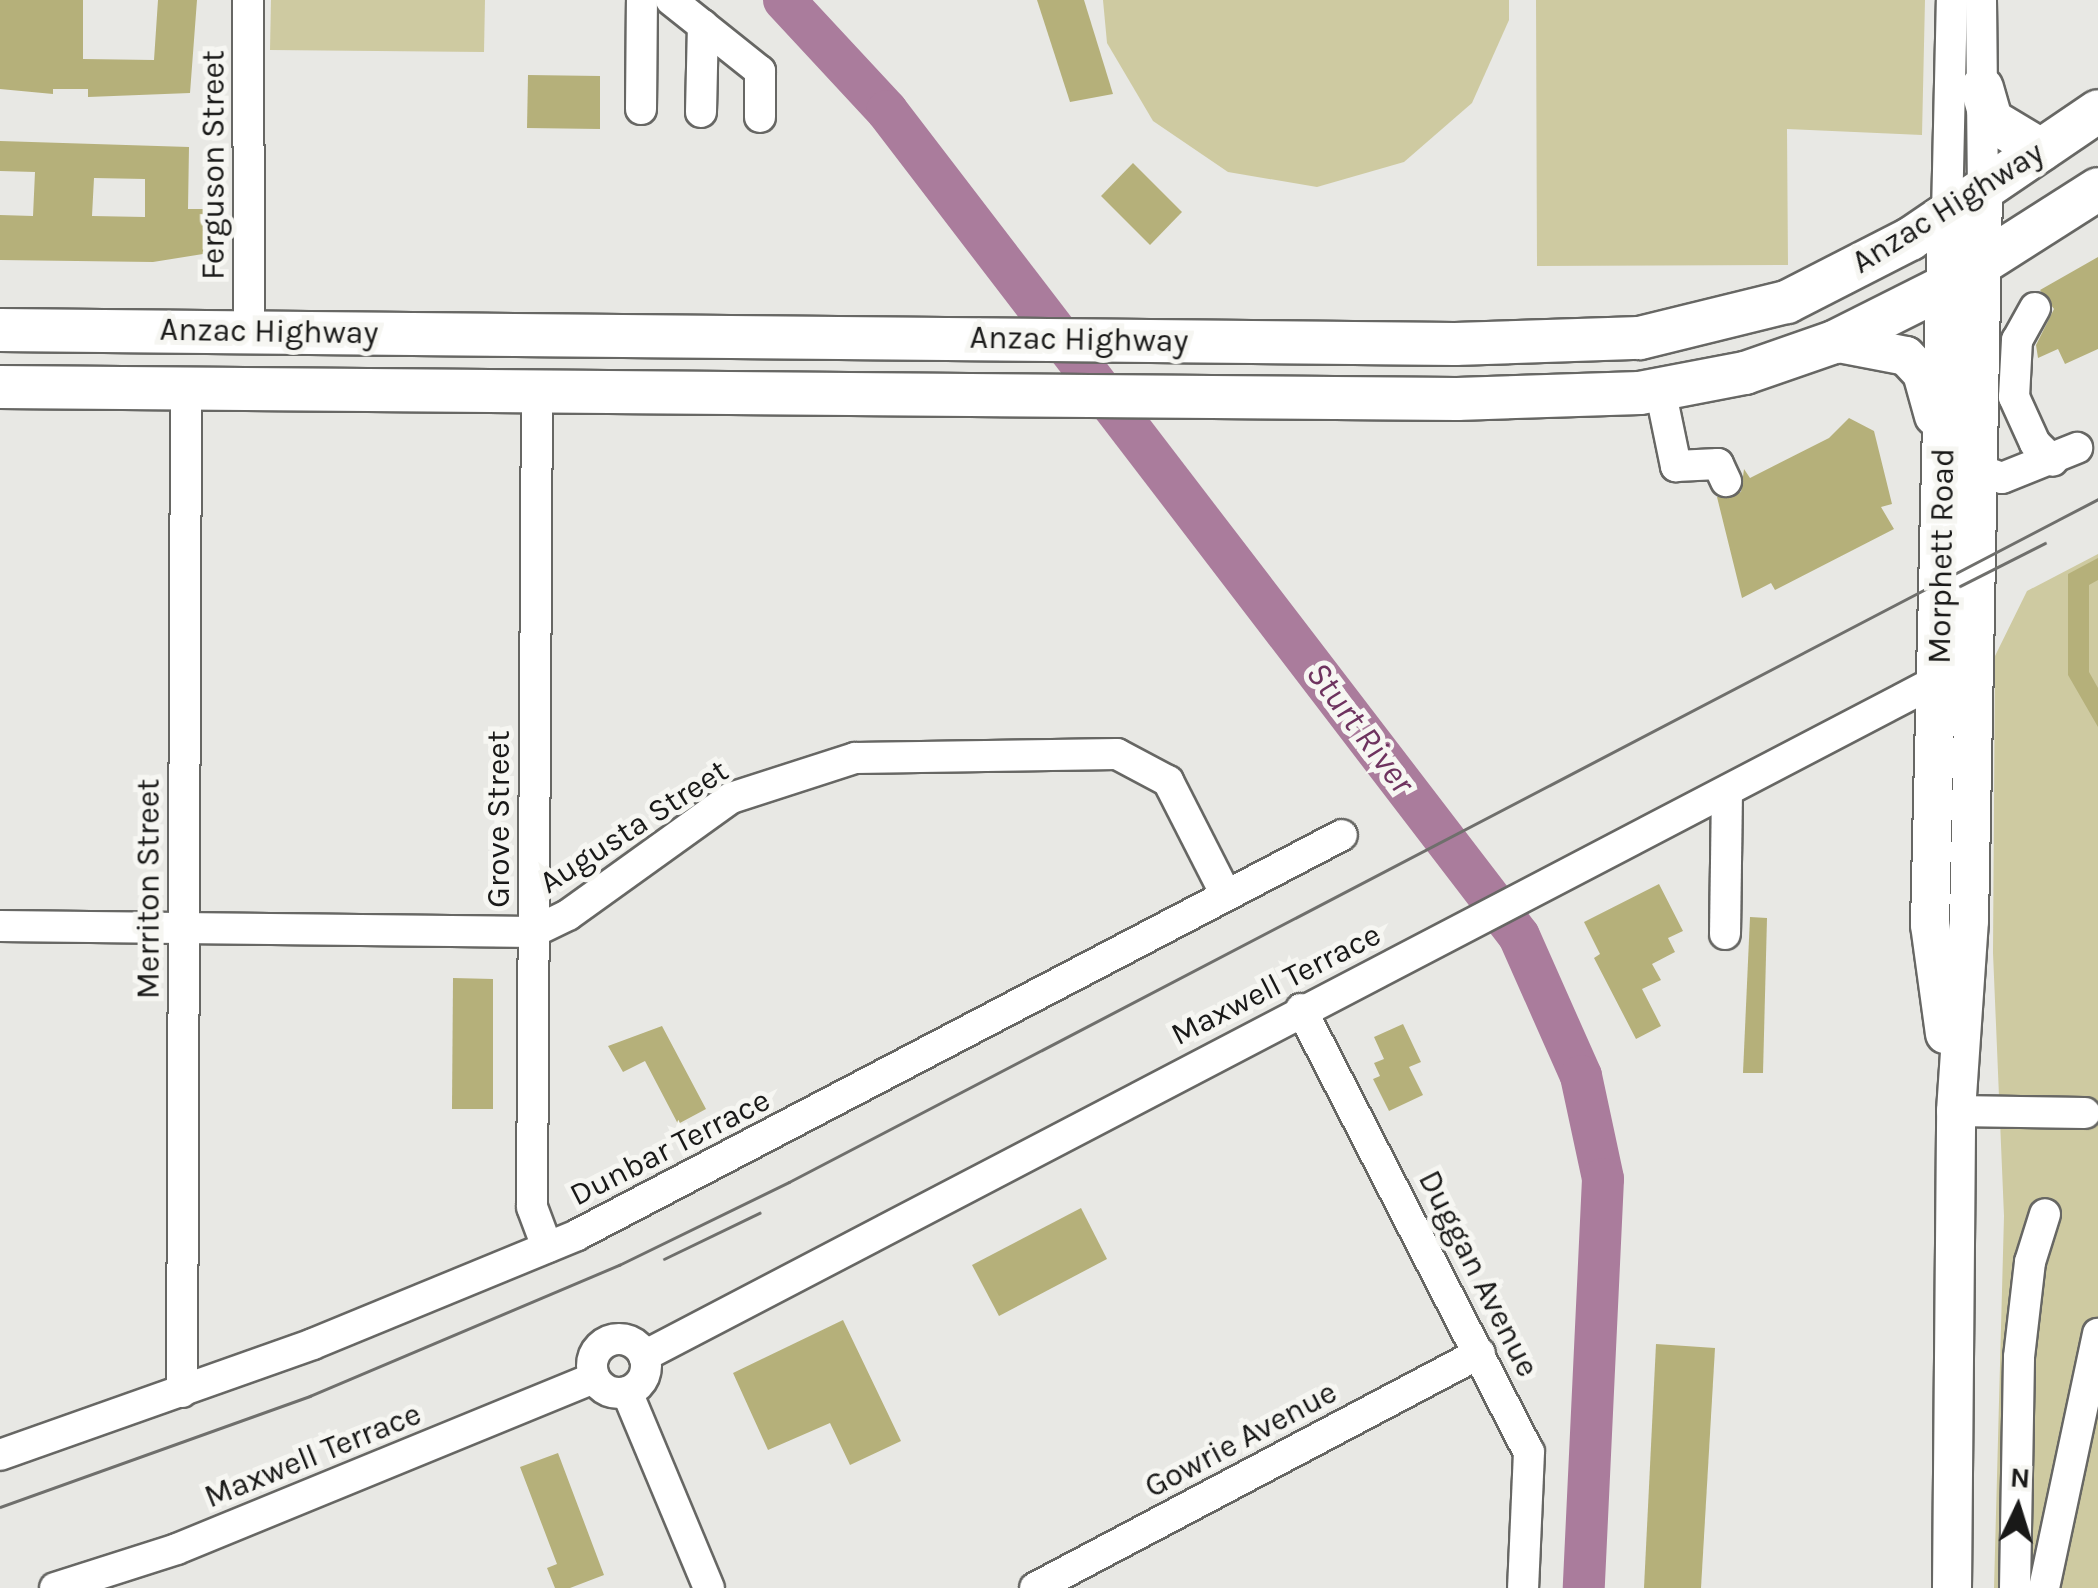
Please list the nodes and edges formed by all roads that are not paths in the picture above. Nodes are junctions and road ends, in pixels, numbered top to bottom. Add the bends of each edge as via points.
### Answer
1 (248, 0) edge
2 (642, 0) edge
3 (671, 0) edge
4 (1952, 0) edge
5 (1980, 0) edge
6 (702, 25) junction
7 (1982, 88) junction
8 (641, 109) dead end
9 (2098, 111) edge
10 (701, 112) dead end
11 (760, 117) dead end
12 (2041, 150) junction
13 (1983, 189) junction
14 (2098, 189) edge
15 (1948, 215) junction
16 (1984, 264) junction
17 (1946, 286) junction
18 (2035, 308) dead end
19 (0, 330) edge
20 (249, 331) junction
21 (402, 333) junction
22 (562, 335) junction
23 (1834, 342) junction
24 (1455, 344) junction
25 (186, 386) junction
26 (0, 387) edge
27 (537, 390) junction
28 (592, 390) junction
29 (1660, 390) junction
30 (1458, 399) junction
31 (1945, 452) junction
32 (2065, 455) junction
33 (1980, 470) junction
34 (1726, 481) dead end
35 (1980, 510) junction
36 (1940, 679) junction
37 (1726, 794) junction
38 (1342, 835) dead end
39 (1226, 896) junction
40 (0, 926) edge
41 (184, 927) junction
42 (534, 932) junction
43 (1725, 934) dead end
44 (1301, 1009) junction
45 (1956, 1111) junction
46 (2085, 1114) dead end
47 (2045, 1214) dead end
48 (547, 1247) junction
49 (2098, 1334) edge
50 (1480, 1354) junction
51 (644, 1356) junction
52 (594, 1378) junction
53 (182, 1392) junction
54 (627, 1392) junction
55 (0, 1455) edge
56 (55, 1588) edge
57 (709, 1588) edge
58 (1035, 1588) edge
59 (1523, 1588) edge
60 (1952, 1588) edge
61 (2015, 1588) edge
62 (2044, 1588) edge

1 - 20 street, Ferguson Street
2 - 8 street
3 - 6 street
4 - 15 street, Morphett Road
5 - 7 street, Morphett Road
6 - 10 street
6 - 11 street via 760,71
7 - 12 highway via 1991,120
7 - 13 street, Morphett Road
9 - 12 highway, Anzac Highway
12 - 13 highway, Anzac Highway
13 - 15 highway, Anzac Highway
13 - 16 main road, Morphett Road
14 - 16 highway, Anzac Highway
15 - 17 main road, Morphett Road
15 - 24 highway, Anzac Highway via 1787,302 1723,322 1640,338
16 - 17 highway, Anzac Highway
16 - 33 main road, Morphett Road
17 - 23 highway, Anzac Highway
17 - 31 main road, Morphett Road
18 - 32 street via 2022,321 2015,366
19 - 20 highway, Anzac Highway
20 - 21 highway, Anzac Highway
21 - 22 highway, Anzac Highway
21 - 27 highway via 451,353 515,355
22 - 24 highway, Anzac Highway
22 - 28 highway
23 - 29 highway, Anzac Highway via 1745,373
23 - 31 main road via 1906,356 1922,373
24 - 30 highway
25 - 26 highway, Anzac Highway
25 - 27 highway, Anzac Highway
25 - 41 street, Merriton Street
27 - 28 highway, Anzac Highway
27 - 42 street, Grove Street
28 - 30 highway, Anzac Highway
29 - 30 highway, Anzac Highway
29 - 34 street via 1676,466 1718,464
31 - 36 main road, Morphett Road
32 - 33 street via 2002,478
32 - 35 street via 2034,482
33 - 35 main road, Morphett Road
35 - 45 main road, Morphett Road via 1969,921
36 - 37 street, Maxwell Terrace
36 - 45 main road, Morphett Road via 1930,926
37 - 43 street
37 - 44 street, Maxwell Terrace
38 - 39 street, Dunbar Terrace
39 - 42 street, Augusta Street via 1168,781 1117,754 855,758 731,798 568,916
39 - 48 street, Dunbar Terrace via 644,1203
40 - 41 street, Augusta Street
41 - 42 street, Augusta Street
41 - 53 street, Merriton Street
42 - 48 street, Grove Street via 532,1207
44 - 50 street, Duggan Avenue
44 - 51 street, Maxwell Terrace
45 - 46 street
45 - 60 main road, Morphett Road
47 - 61 street via 2030,1262 2019,1358
48 - 53 street, Dunbar Terrace
49 - 62 street
50 - 58 street, Gowrie Avenue
50 - 59 street, Duggan Avenue via 1529,1452
51 - 52 street via 626,1340 606,1342 593,1357
51 - 54 street via 644,1376
52 - 54 street via 610,1392
52 - 56 street, Maxwell Terrace via 178,1549
53 - 55 street, Dunbar Terrace
54 - 57 street

